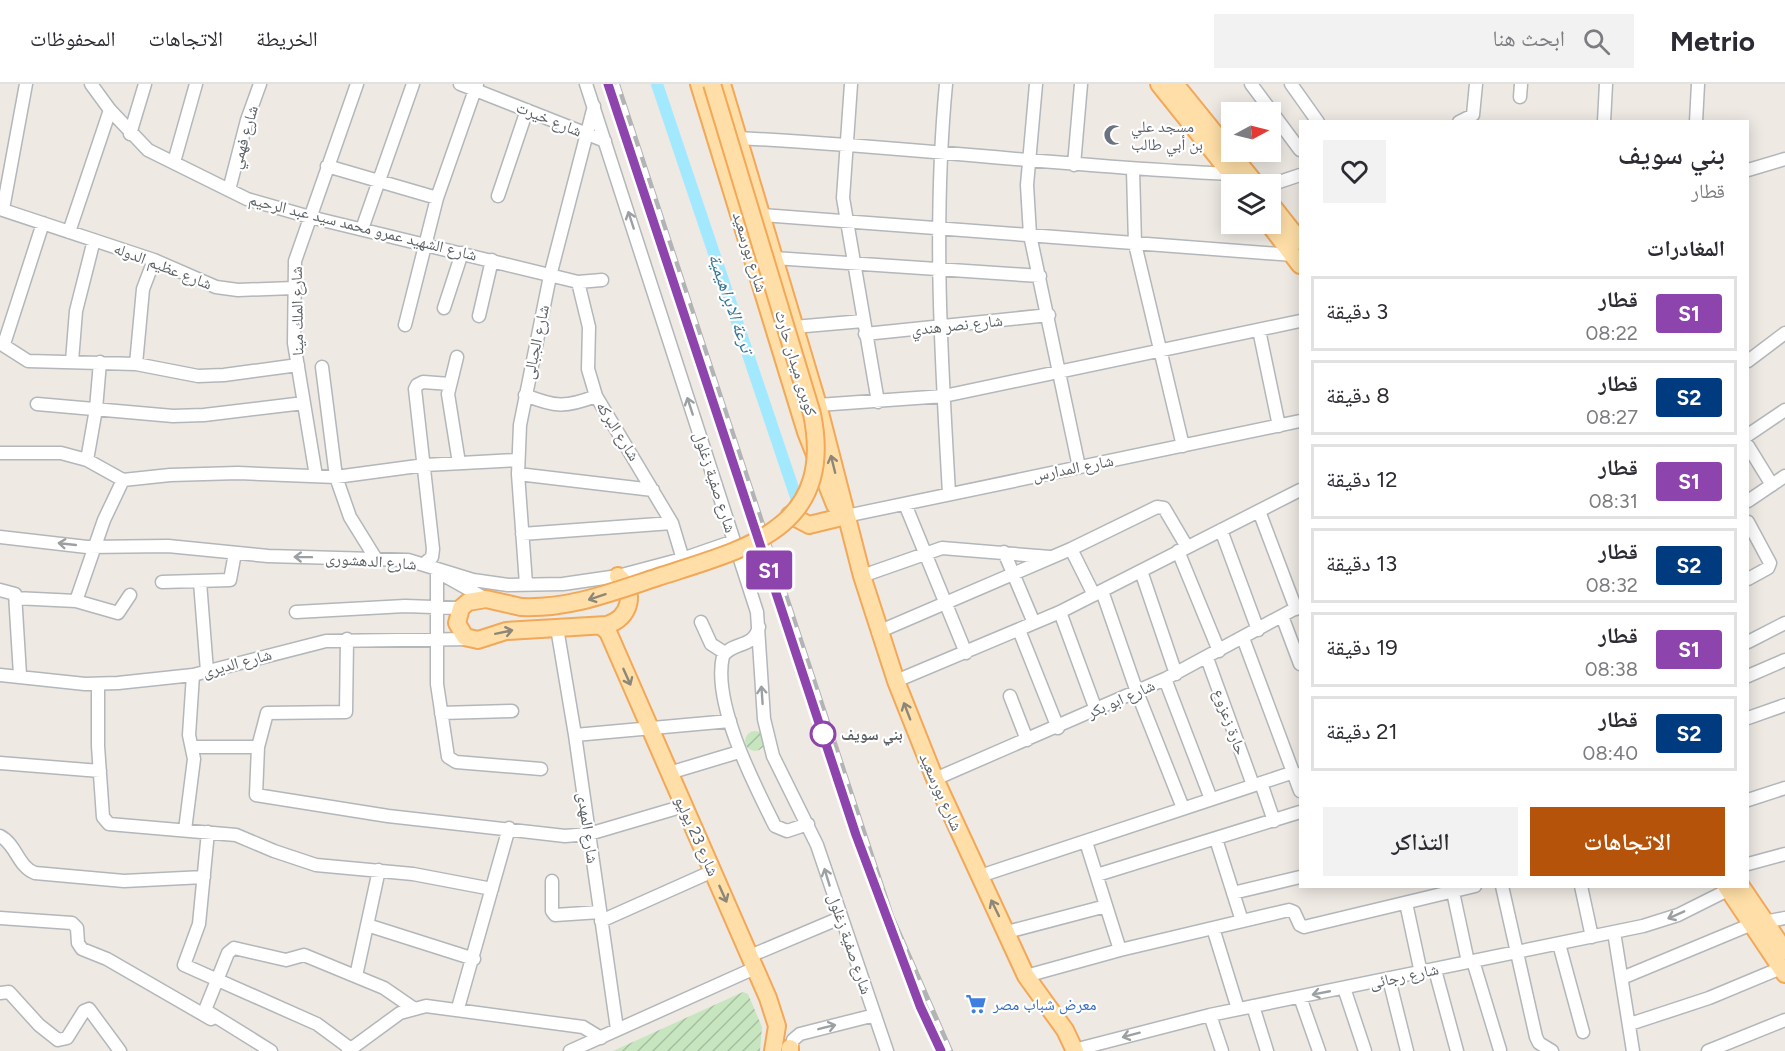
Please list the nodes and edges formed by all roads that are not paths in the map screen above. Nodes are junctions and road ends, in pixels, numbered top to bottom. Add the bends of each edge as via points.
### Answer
1 (26, 84) edge
2 (91, 84) edge
3 (145, 84) edge
4 (196, 84) edge
5 (260, 84) edge
6 (357, 84) edge
7 (413, 84) edge
8 (460, 84) edge
9 (586, 84) edge
10 (699, 84) edge
11 (712, 84) edge
12 (722, 84) edge
13 (851, 84) edge
14 (946, 84) edge
15 (1036, 84) edge
16 (1081, 84) edge
17 (1159, 84) edge
18 (1175, 84) edge
19 (1251, 84) edge
20 (1291, 84) edge
21 (1476, 84) edge
22 (1521, 84) edge
23 (1606, 84) edge
24 (1698, 84) edge
25 (476, 87) edge
26 (1520, 97) dead end
27 (594, 105) junction
28 (110, 110) junction
29 (527, 110) junction
30 (1317, 120) edge
31 (1464, 120) edge
32 (1604, 120) edge
33 (1696, 120) edge
34 (130, 134) junction
35 (586, 134) junction
36 (738, 138) junction
37 (605, 141) junction
38 (846, 143) junction
39 (1299, 149) edge
40 (940, 152) junction
41 (1785, 159) edge
42 (1029, 161) junction
43 (174, 162) junction
44 (1074, 165) junction
45 (327, 166) junction
46 (1133, 170) junction
47 (1749, 170) edge
48 (1231, 174) edge
49 (1248, 174) edge
50 (1299, 175) edge
51 (1221, 178) edge
52 (1281, 181) edge
53 (380, 182) junction
54 (229, 190) junction
55 (498, 196) dead end
56 (437, 198) junction
57 (2, 209) edge
58 (762, 215) junction
59 (310, 217) junction
60 (847, 222) junction
61 (1281, 222) edge
62 (43, 223) junction
63 (937, 228) junction
64 (362, 229) junction
65 (69, 232) junction
66 (1279, 234) edge
67 (1030, 235) junction
68 (94, 240) junction
69 (424, 243) junction
70 (1135, 244) junction
71 (462, 253) junction
72 (1298, 254) edge
73 (774, 258) junction
74 (154, 260) junction
75 (492, 260) junction
76 (752, 260) junction
77 (854, 264) junction
78 (938, 269) junction
79 (550, 276) junction
80 (1040, 276) junction
81 (602, 280) dead end
82 (578, 282) junction
83 (294, 288) junction
84 (444, 309) dead end
85 (479, 315) dead end
86 (1049, 315) junction
87 (863, 321) junction
88 (1299, 321) edge
89 (405, 325) dead end
90 (794, 327) junction
91 (940, 327) junction
92 (1259, 330) junction
93 (1785, 333) edge
94 (865, 334) junction
95 (2, 343) edge
96 (1159, 352) junction
97 (457, 357) dead end
98 (1749, 360) edge
99 (72, 361) junction
100 (100, 362) junction
101 (136, 364) junction
102 (298, 365) junction
103 (322, 367) dead end
104 (1060, 372) junction
105 (450, 384) junction
106 (525, 395) junction
107 (596, 396) junction
108 (944, 396) junction
109 (878, 402) junction
110 (304, 403) junction
111 (37, 404) dead end
112 (818, 405) junction
113 (96, 409) junction
114 (1785, 410) edge
115 (1299, 421) edge
116 (1279, 426) junction
117 (1749, 434) edge
118 (1183, 446) junction
119 (1749, 448) edge
120 (0, 453) edge
121 (87, 460) junction
122 (517, 460) junction
123 (459, 463) junction
124 (425, 465) junction
125 (1079, 467) junction
126 (518, 474) junction
127 (316, 476) junction
128 (336, 477) junction
129 (1785, 477) edge
130 (123, 480) junction
131 (1772, 485) junction
132 (653, 490) junction
133 (949, 493) junction
134 (1299, 493) edge
135 (1749, 500) edge
136 (905, 504) junction
137 (1259, 511) junction
138 (790, 515) dead end
139 (839, 518) junction
140 (672, 523) junction
141 (1749, 524) edge
142 (1221, 530) junction
143 (522, 534) junction
144 (0, 537) edge
145 (734, 541) junction
146 (94, 547) junction
147 (1071, 549) junction
148 (1183, 549) junction
149 (925, 551) junction
150 (1004, 552) junction
151 (235, 553) junction
152 (739, 555) junction
153 (1051, 557) junction
154 (376, 559) junction
155 (682, 559) junction
156 (424, 564) junction
157 (437, 570) junction
158 (1141, 571) junction
159 (687, 573) junction
160 (1013, 573) junction
161 (618, 576) junction
162 (861, 576) junction
163 (1749, 578) edge
164 (162, 582) dead end
165 (200, 582) junction
166 (526, 584) junction
167 (0, 590) edge
168 (629, 592) junction
169 (1098, 593) junction
170 (130, 595) dead end
171 (15, 598) junction
172 (486, 599) junction
173 (76, 601) junction
174 (945, 602) junction
175 (436, 606) junction
176 (1298, 607) edge
177 (461, 608) junction
178 (296, 612) dead end
179 (1060, 612) junction
180 (1282, 616) junction
181 (701, 622) dead end
182 (1034, 623) junction
183 (1785, 623) edge
184 (759, 624) junction
185 (601, 626) junction
186 (557, 628) junction
187 (1019, 630) junction
188 (1257, 630) junction
189 (878, 632) junction
190 (1243, 638) junction
191 (347, 639) junction
192 (436, 639) junction
193 (471, 639) junction
194 (1749, 641) edge
195 (1220, 651) junction
196 (725, 652) junction
197 (966, 653) junction
198 (1207, 658) junction
199 (1785, 660) edge
200 (1299, 661) edge
201 (207, 671) junction
202 (20, 675) junction
203 (193, 675) junction
204 (1, 676) edge
205 (1171, 676) junction
206 (1749, 676) edge
207 (896, 681) junction
208 (98, 684) junction
209 (1137, 692) junction
210 (1010, 696) dead end
211 (1785, 705) edge
212 (1096, 710) junction
213 (512, 711) dead end
214 (441, 713) junction
215 (1749, 718) edge
216 (730, 721) junction
217 (650, 728) junction
218 (1058, 728) junction
219 (575, 735) junction
220 (1027, 740) junction
221 (192, 747) junction
222 (258, 747) junction
223 (740, 752) junction
224 (0, 763) edge
225 (541, 769) dead end
226 (100, 771) junction
227 (1294, 772) junction
228 (669, 773) junction
229 (935, 779) junction
230 (1257, 784) junction
231 (1299, 788) edge
232 (1785, 788) edge
233 (1211, 799) junction
234 (1749, 801) edge
235 (684, 806) junction
236 (1183, 808) junction
237 (1299, 812) edge
238 (1274, 821) junction
239 (808, 824) junction
240 (509, 828) junction
241 (185, 830) junction
242 (208, 832) junction
243 (589, 834) junction
244 (0, 836) edge
245 (1216, 839) junction
246 (1086, 842) junction
247 (1785, 854) edge
248 (1749, 864) edge
249 (379, 870) junction
250 (712, 871) junction
251 (1097, 875) junction
252 (980, 876) junction
253 (1299, 876) edge
254 (204, 877) junction
255 (552, 881) dead end
256 (1468, 888) edge
257 (1502, 888) edge
258 (1581, 888) edge
259 (1732, 888) edge
260 (492, 889) junction
261 (1453, 892) junction
262 (1233, 893) junction
263 (1406, 903) junction
264 (1106, 906) junction
265 (601, 916) junction
266 (0, 918) edge
267 (840, 918) junction
268 (1785, 918) edge
269 (1242, 921) junction
270 (1758, 923) junction
271 (367, 925) junction
272 (1213, 928) junction
273 (1007, 932) junction
274 (1614, 932) junction
275 (1592, 937) junction
276 (1559, 944) junction
277 (1120, 950) junction
278 (1517, 953) junction
279 (474, 959) junction
280 (753, 962) junction
281 (1471, 962) junction
282 (1784, 964) edge
283 (1435, 970) junction
284 (1421, 973) junction
285 (356, 976) junction
286 (1026, 976) junction
287 (1622, 978) junction
288 (1389, 979) junction
289 (219, 980) junction
290 (1344, 988) junction
291 (0, 993) edge
292 (1300, 997) junction
293 (1253, 1006) junction
294 (413, 1008) junction
295 (458, 1008) junction
296 (1238, 1009) junction
297 (875, 1015) junction
298 (1210, 1015) junction
299 (1785, 1020) edge
300 (1630, 1024) junction
301 (617, 1029) junction
302 (1583, 1032) dead end
303 (601, 1038) junction
304 (350, 1050) edge
305 (790, 1050) edge
306 (1075, 1050) edge
307 (1500, 1050) edge
308 (120, 1051) edge
309 (271, 1051) edge
310 (570, 1051) edge
311 (772, 1051) edge
312 (887, 1051) edge
313 (1222, 1051) edge
314 (1267, 1051) edge
315 (1319, 1051) edge
316 (1365, 1051) edge
317 (1407, 1051) edge
318 (1456, 1051) edge
319 (1551, 1051) edge
320 (1633, 1051) edge
321 (1708, 1051) edge

1 - 57 street
2 - 28 street, شارع الشهيد عمرو محمد سيد عبد الرحيم
3 - 34 street
4 - 43 street
5 - 54 street, شارع فهمي
6 - 45 street, شارع الملك مينا
7 - 53 street
8 - 25 street, شارع خيرت
9 - 27 street, شارع صفية زغلول
10 - 76 main road, شارع بورسعيد
11 -> 172 main road, كوبرى ميدان حارث, bridge via 812,414 816,450 808,487 781,525 742,550 582,602 541,608
12 - 36 main road, شارع بورسعيد
13 - 38 street
14 - 40 street
15 - 42 street
16 - 44 street
17 - 48 main road
18 - 49 main road
19 - 39 street
20 - 30 street
21 - 31 street via 1473,115
22 - 26 street
23 - 32 street
24 - 33 street
25 - 29 street, شارع خيرت
25 - 56 street
27 - 35 street, شارع الجبالى
27 - 37 street, شارع صفية زغلول
28 - 34 street, شارع الشهيد عمرو محمد سيد عبد الرحيم
28 - 65 street
29 - 35 street, شارع خيرت
29 - 55 street
34 - 43 street, شارع الشهيد عمرو محمد سيد عبد الرحيم via 148,150
35 - 37 street, شارع خيرت
35 - 79 street, شارع الجبالى
36 - 38 street
36 - 58 main road, شارع بورسعيد
145 -> 37 street, شارع صفية زغلول
38 - 40 street
38 - 60 street via 843,190
40 - 42 street
40 - 63 street
41 - 47 street
42 - 44 street
42 - 67 street via 1026,202
43 - 54 street, شارع الشهيد عمرو محمد سيد عبد الرحيم
44 - 46 street
45 - 53 street
45 - 59 street, شارع الملك مينا
46 - 51 street
46 - 70 street
50 - 52 street
53 - 56 street
53 - 64 street
54 - 59 street, شارع الشهيد عمرو محمد سيد عبد الرحيم
56 - 69 street
57 - 62 street, شارع عظيم الدوله
58 - 60 street
58 - 73 main road, شارع بورسعيد
59 - 64 street, شارع الشهيد عمرو محمد سيد عبد الرحيم
59 - 83 street, شارع الملك مينا via 295,261
60 - 63 street
60 - 77 street
61 - 72 main road
62 - 65 street, شارع عظيم الدوله
62 - 95 street
63 - 67 street
63 - 78 street
64 - 69 street, شارع الشهيد عمرو محمد سيد عبد الرحيم
65 - 68 street, شارع عظيم الدوله
66 - 72 main road
67 - 70 street
67 - 80 street
68 - 74 street, شارع عظيم الدوله
68 - 99 street via 76,311
69 - 71 street, شارع الشهيد عمرو محمد سيد عبد الرحيم
69 - 89 street
70 - 72 street
70 - 96 street
71 - 75 street, شارع الشهيد عمرو محمد سيد عبد الرحيم
71 - 84 street
73 - 76 main road via 766,264
73 - 77 street
73 - 90 main road, شارع بورسعيد
74 - 83 street, شارع عظيم الدوله via 216,287
74 - 101 street via 143,289
75 - 79 street, شارع الشهيد عمرو محمد سيد عبد الرحيم
75 - 85 street
76 - 139 main road, شارع بورسعيد via 814,455
77 - 78 street
77 - 87 street
78 - 80 street
78 - 91 street
79 - 82 street, شارع الشهيد عمرو محمد سيد عبد الرحيم
79 - 106 street, شارع الجبالى
80 - 86 street
81 - 82 street, شارع الشهيد عمرو محمد سيد عبد الرحيم
82 - 107 street, شارع البركه via 589,327 588,369
83 - 102 street, شارع الملك مينا
86 - 91 street, شارع نصر هندي
86 - 104 street
87 - 90 street
87 - 94 street
88 - 92 street
90 - 112 main road, شارع بورسعيد
91 - 94 street, شارع نصر هندي
91 - 108 street
92 - 96 street
92 - 116 street
93 - 98 street
94 - 109 street
95 - 99 street via 28,361
96 - 104 street
96 - 118 street
97 - 105 street
99 - 100 street
100 - 101 street
100 - 113 street
101 - 102 street via 198,376
102 - 110 street, شارع الملك مينا
103 - 128 street
104 - 108 street
104 - 125 street
105 - 123 street via 449,406
105 - 124 street via 423,382 417,386
106 - 107 street via 552,406
106 - 122 street, شارع الجبالى
107 - 132 street, شارع البركه
108 - 109 street
108 - 133 street
109 - 112 street
110 - 113 street via 173,416
110 - 127 street, شارع الملك مينا
111 - 113 street
139 -> 112 main road, شارع بورسعيد
113 - 121 street
114 - 117 street
115 - 116 street, شارع المدارس
116 - 118 street, شارع المدارس
118 - 125 street, شارع المدارس
119 - 131 street
120 - 121 street via 44,451
121 - 130 street
122 - 123 street
122 - 126 street, شارع الجبالى
123 - 124 street
124 - 128 street
124 - 156 street via 433,549 432,557
125 - 133 street, شارع المدارس
126 - 132 street
126 - 143 street, شارع الجبالى
127 - 128 street
127 - 130 street via 216,473
128 - 154 street via 350,517
129 - 131 street
130 - 146 street
131 - 135 street
132 - 140 street, شارع البركه
133 - 136 street, شارع المدارس
134 - 137 street
136 - 139 street, شارع المدارس
136 - 149 street
137 - 142 street
137 - 176 street
138 - 139 main road via 809,525
139 - 162 main road, شارع بورسعيد
140 - 143 street
140 - 155 street, شارع البركه
141 - 163 street via 1770,563
142 - 148 street
142 - 188 street
143 - 166 street, شارع الجبالى
146 -> 144 street, شارع الدهشورى
145 - 152 street, شارع صفية زغلول
145 - 155 street, شارع الدهشورى
146 - 151 street, شارع الدهشورى via 168,546
146 - 173 street
147 - 148 street via 1160,507 1164,508
147 - 153 street
147 - 169 street
148 - 158 street
148 - 195 street
149 - 150 street via 950,547
149 - 162 street
149 - 174 street
150 - 153 street
150 - 160 street
154 -> 151 street, شارع الدهشورى
151 - 165 street via 230,580
152 - 159 street
152 - 184 street, شارع صفية زغلول
153 - 160 street
154 - 156 street, شارع الدهشورى
155 - 159 street, شارع البركه
155 - 161 street, شارع الدهشورى
156 - 157 street, شارع الدهشورى
157 - 166 street, شارع الدهشورى via 490,583
157 - 172 street, كوبرى ميدان حارث
157 - 175 street
158 - 169 street
158 - 205 street
159 - 168 street
160 - 174 street
160 - 182 street
161 - 166 street, شارع الدهشورى via 562,584
161 - 168 main road
162 - 189 main road, شارع بورسعيد
164 - 165 street
165 - 201 street
167 - 171 street via 13,592
168 - 185 main road via 629,604 623,615
169 - 179 street
169 - 209 street
170 - 173 street via 118,613
171 - 173 street
171 - 202 street
172 - 177 main road via 468,602
174 - 189 street
174 - 197 street
175 - 177 street
175 - 178 street
175 - 192 street
176 - 180 street, شارع ابو بكر
177 - 193 main road via 456,623 459,631
179 - 182 street
179 - 212 street
180 - 188 street, شارع ابو بكر
180 - 200 street
181 - 196 street via 711,644
182 - 187 street
183 - 194 street
184 - 196 street via 753,640
239 -> 184 street, شارع صفية زغلول via 779,772 768,738
185 - 186 main road, شارع الديرى
185 -> 217 main road, شارع 23 يوليو via 608,632
193 -> 186 main road, شارع الديرى via 506,631
186 - 219 street, شارع المهدى
187 - 197 street
187 - 218 street
188 - 190 street, شارع ابو بكر
189 - 207 main road, شارع بورسعيد
190 - 195 street, شارع ابو بكر
190 - 227 street
191 - 192 street, شارع الديرى
191 - 201 street, شارع الديرى via 307,644
191 - 222 street via 346,712 267,713
192 - 193 street, شارع الديرى
192 - 214 street
195 - 198 street, شارع ابو بكر
196 - 216 street via 723,683
197 - 207 street
198 - 205 street, شارع ابو بكر
198 - 230 street, حارة زعزوع
199 - 206 street
201 - 203 street, شارع الديرى
202 - 204 street, شارع الديرى
202 - 208 street, شارع الديرى
203 - 208 street, شارع الديرى
203 - 221 street via 189,735
205 - 209 street, شارع ابو بكر
205 - 233 street
229 -> 207 main road, شارع بورسعيد
208 - 226 street
209 - 212 street, شارع ابو بكر
209 - 236 street
210 - 220 street
211 - 215 street
212 - 218 street, شارع ابو بكر
213 - 214 street
214 - 225 street via 451,761
216 - 217 street
216 - 223 street
217 - 219 street
217 - 228 main road, شارع 23 يوليو
218 - 220 street, شارع ابو بكر
219 - 243 street, شارع المهدى
220 - 229 street, شارع ابو بكر
221 - 222 street
221 - 241 street via 194,759
222 - 240 street via 258,796 388,816
223 - 228 street
223 - 239 street via 775,826 787,831
224 - 226 street
226 - 241 street via 103,817 109,824
227 - 230 street
227 - 231 street
228 - 235 main road, شارع 23 يوليو
229 - 252 main road, شارع بورسعيد
230 - 233 street
230 - 238 street, حارة زعزوع
232 - 234 street
233 - 236 street
235 - 243 street
235 - 250 main road, شارع 23 يوليو
236 - 246 street
237 - 238 street
238 - 245 street
267 -> 239 street, شارع صفية زغلول
240 - 243 street via 565,836
240 - 260 street
241 - 242 street
242 - 249 street via 236,835 316,865
242 - 254 street
243 - 265 street, شارع المهدى
244 - 254 street via 25,867 35,873 124,881
245 - 251 street
245 - 262 street
246 - 251 street
246 - 252 street
247 - 248 street
249 - 260 street
249 - 271 street
250 - 265 street
250 -> 280 main road, شارع 23 يوليو
251 - 264 street
273 -> 252 main road, شارع بورسعيد
253 - 262 street
254 - 289 street via 199,924 184,963
255 - 265 street via 555,915
256 - 261 street
257 - 278 street
258 - 275 street
259 - 270 main road
259 -> 274 street, شارع رجائى via 1667,920
260 - 279 street
261 - 263 street
261 - 281 street
262 - 269 street
263 - 269 street via 1303,927 1292,910
263 - 284 street
264 - 273 street
264 - 277 street
265 - 301 street, شارع المهدى
266 - 309 street via 72,923 77,927 82,949 107,959
267 - 280 street
267 - 297 street, شارع صفية زغلول
268 - 270 street
269 - 272 street
270 - 282 main road
270 - 287 street
271 - 279 street
271 - 285 street
272 - 277 street
272 - 296 street
273 - 286 main road, شارع بورسعيد
274 - 275 street, شارع رجائى
274 - 287 street
275 - 276 street, شارع رجائى
276 - 278 street, شارع رجائى
276 - 302 street
277 - 286 street
278 - 281 street, شارع رجائى
278 - 319 street via 1536,1037
279 - 295 street
280 - 301 street
280 - 311 main road, شارع 23 يوليو via 777,1026
281 - 283 street, شارع رجائى
281 - 307 street
282 - 300 street via 1709,998
283 - 284 street, شارع رجائى
283 - 318 street
284 - 288 street, شارع رجائى
285 - 289 street via 304,955 286,960 234,948 228,953
285 - 294 street via 394,993
286 - 306 main road, شارع بورسعيد
287 - 300 street
288 - 290 street, شارع رجائى
288 - 317 street
289 - 304 street via 317,1024
289 - 309 street via 205,1010
290 -> 292 street, شارع رجائى
290 - 316 street
291 - 308 street via 9,992 58,1040 67,1038 89,1009
292 - 293 street, شارع رجائى
292 - 315 street
293 - 296 street, شارع رجائى
293 - 314 street
294 - 295 street
294 - 304 street via 389,1019
295 - 303 street via 583,1027
296 - 298 street, شارع رجائى
305 -> 297 street via 800,1034
297 - 312 street, شارع صفية زغلول
298 -> 306 street, شارع رجائى
298 - 313 street
299 - 321 street
300 - 320 street
301 - 303 street
303 - 310 street

